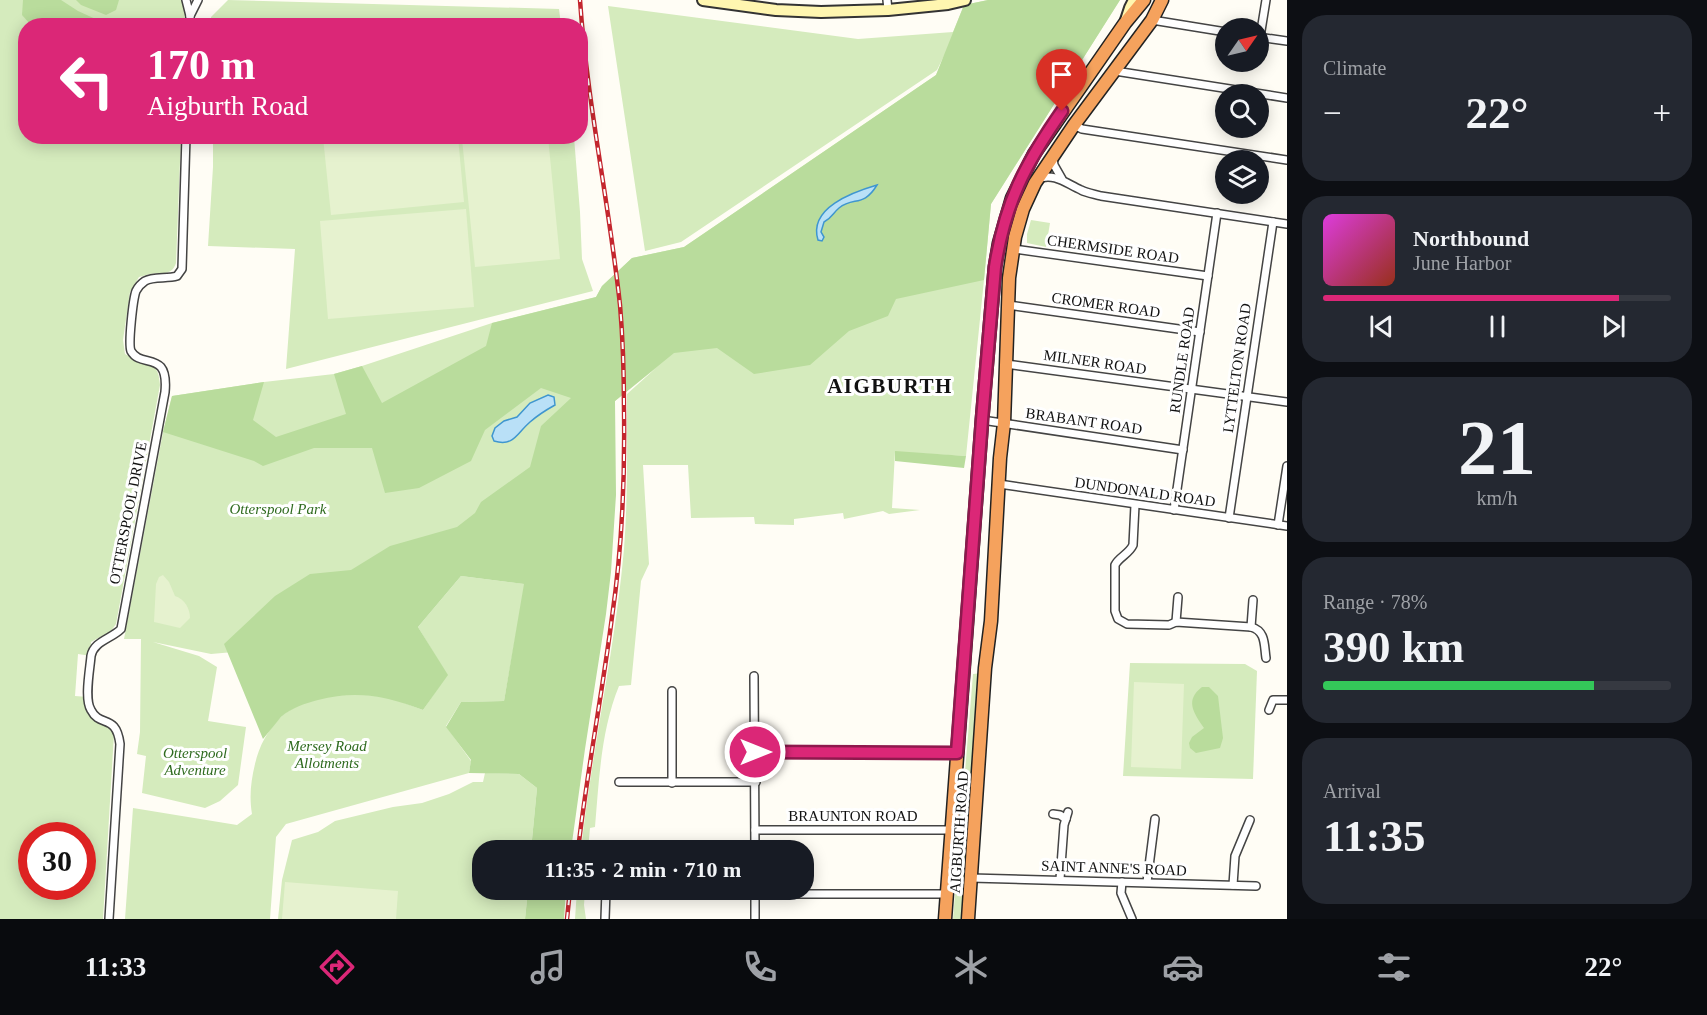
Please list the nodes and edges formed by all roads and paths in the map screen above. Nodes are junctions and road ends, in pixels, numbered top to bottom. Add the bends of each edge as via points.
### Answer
1 (186, 0) edge
2 (198, 0) edge
3 (703, 0) edge
4 (965, 0) edge
5 (1134, 0) edge
6 (1144, 0) edge
7 (1162, 0) edge
8 (1266, 0) edge
9 (888, 5) edge
10 (190, 16) joint
11 (1263, 18) edge
12 (1152, 20) junction
13 (1125, 23) junction
14 (1215, 30) edge
15 (1269, 38) edge
16 (1287, 41) edge
17 (1115, 71) junction
18 (1287, 98) edge
19 (1074, 125) junction
20 (186, 144) edge
21 (1053, 155) junction
22 (1287, 160) edge
23 (1062, 180) junction
24 (1035, 183) junction
25 (1217, 213) junction
26 (1273, 222) junction
27 (1287, 224) edge
28 (1014, 249) junction
29 (1208, 276) junction
30 (1008, 305) junction
31 (1200, 332) junction
32 (1006, 364) junction
33 (1191, 389) junction
34 (1247, 397) junction
35 (1287, 402) edge
36 (982, 420) junction
37 (1004, 423) junction
38 (1183, 450) junction
39 (1287, 466) edge
40 (999, 484) junction
41 (1135, 505) junction
42 (1174, 510) junction
43 (1229, 518) junction
44 (1278, 525) junction
45 (1287, 526) edge
46 (1178, 597) dead end
47 (1253, 600) dead end
48 (1176, 622) junction
49 (1251, 627) junction
50 (1266, 658) dead end
51 (754, 676) dead end
52 (672, 691) dead end
53 (1287, 700) edge
54 (1269, 710) dead end
55 (755, 752) junction
56 (957, 753) junction
57 (619, 782) dead end
58 (756, 782) junction
59 (672, 783) junction
60 (1053, 814) dead end
61 (1155, 819) dead end
62 (1250, 820) dead end
63 (755, 830) junction
64 (951, 830) junction
65 (754, 840) edge
66 (970, 878) junction
67 (1060, 879) junction
68 (1122, 882) junction
69 (1148, 882) junction
70 (1233, 885) junction
71 (1256, 886) dead end
72 (814, 893) edge
73 (947, 894) junction
74 (606, 900) edge
75 (755, 900) edge
76 (109, 919) edge
77 (605, 919) edge
78 (755, 919) edge
79 (945, 919) edge
80 (968, 919) edge
81 (1132, 919) edge

1 - 10 street
2 - 10 street
3 - 9 street via 821,12
4 - 9 street
5 - 13 street
6 - 13 highway, AIGBURTH ROAD
7 - 12 highway, AIGBURTH ROAD
8 - 11 street
12 - 14 street
12 - 17 highway, AIGBURTH ROAD
13 - 36 highway, AIGBURTH ROAD via 1034,154 1012,198 995,267
15 - 16 street
17 - 18 street
17 - 19 highway, AIGBURTH ROAD
19 - 21 highway, AIGBURTH ROAD
19 - 22 street
20 - 76 street, OTTERSPOOL DRIVE via 182,269 177,276 151,278 136,291 129,341 136,356 157,363 164,371 166,382 158,427 121,629 102,640 92,656 90,709 98,718 112,723 120,744
21 - 23 street
21 - 24 highway, AIGBURTH ROAD
23 - 24 street via 1044,177
23 - 25 street via 1101,196
24 - 28 highway, AIGBURTH ROAD via 1023,209
25 - 26 street
25 - 29 street, RUNDLE ROAD
26 - 27 street
26 - 34 street, LYTTELTON ROAD
28 - 29 street, CHERMSIDE ROAD
28 - 30 highway, AIGBURTH ROAD
29 - 31 street, RUNDLE ROAD
30 - 31 street, CROMER ROAD
30 - 32 highway, AIGBURTH ROAD
31 - 33 street, RUNDLE ROAD
32 - 33 street, MILNER ROAD
32 - 37 highway, AIGBURTH ROAD
33 - 34 street, MILNER ROAD
33 - 38 street, RUNDLE ROAD
34 - 35 street, MILNER ROAD
34 - 43 street, LYTTELTON ROAD
36 - 37 street, BRABANT ROAD
36 - 56 highway, AIGBURTH ROAD
37 - 38 street, BRABANT ROAD
37 - 40 highway, AIGBURTH ROAD
38 - 42 street, RUNDLE ROAD
39 - 44 street
40 - 41 street, DUNDONALD ROAD
40 - 66 highway, AIGBURTH ROAD
41 - 42 street, DUNDONALD ROAD
41 - 48 street via 1131,549 1115,566 1115,611 1118,619 1127,624
42 - 43 street, DUNDONALD ROAD
43 - 44 street, DUNDONALD ROAD
44 - 45 street, DUNDONALD ROAD
46 - 48 street
47 - 49 street
48 - 49 street
49 - 50 street via 1262,633
51 - 55 street
52 - 59 street
53 - 54 street via 1273,700
55 - 56 street
55 - 58 street
56 - 64 highway, AIGBURTH ROAD
57 - 59 street
58 - 59 street
58 - 63 street
60 - 67 street via 1066,816
61 - 69 street
62 - 70 street via 1235,856
63 - 64 street, BRAUNTON ROAD
63 - 65 street
64 - 73 highway, AIGBURTH ROAD
66 - 67 street, SAINT ANNE'S ROAD
66 - 80 highway, AIGBURTH ROAD
67 - 68 street, SAINT ANNE'S ROAD
68 - 69 street, SAINT ANNE'S ROAD
68 - 81 street via 1121,893
69 - 70 street, SAINT ANNE'S ROAD
70 - 71 street, SAINT ANNE'S ROAD
72 - 73 street
73 - 79 highway, AIGBURTH ROAD
74 - 77 street
75 - 78 street

